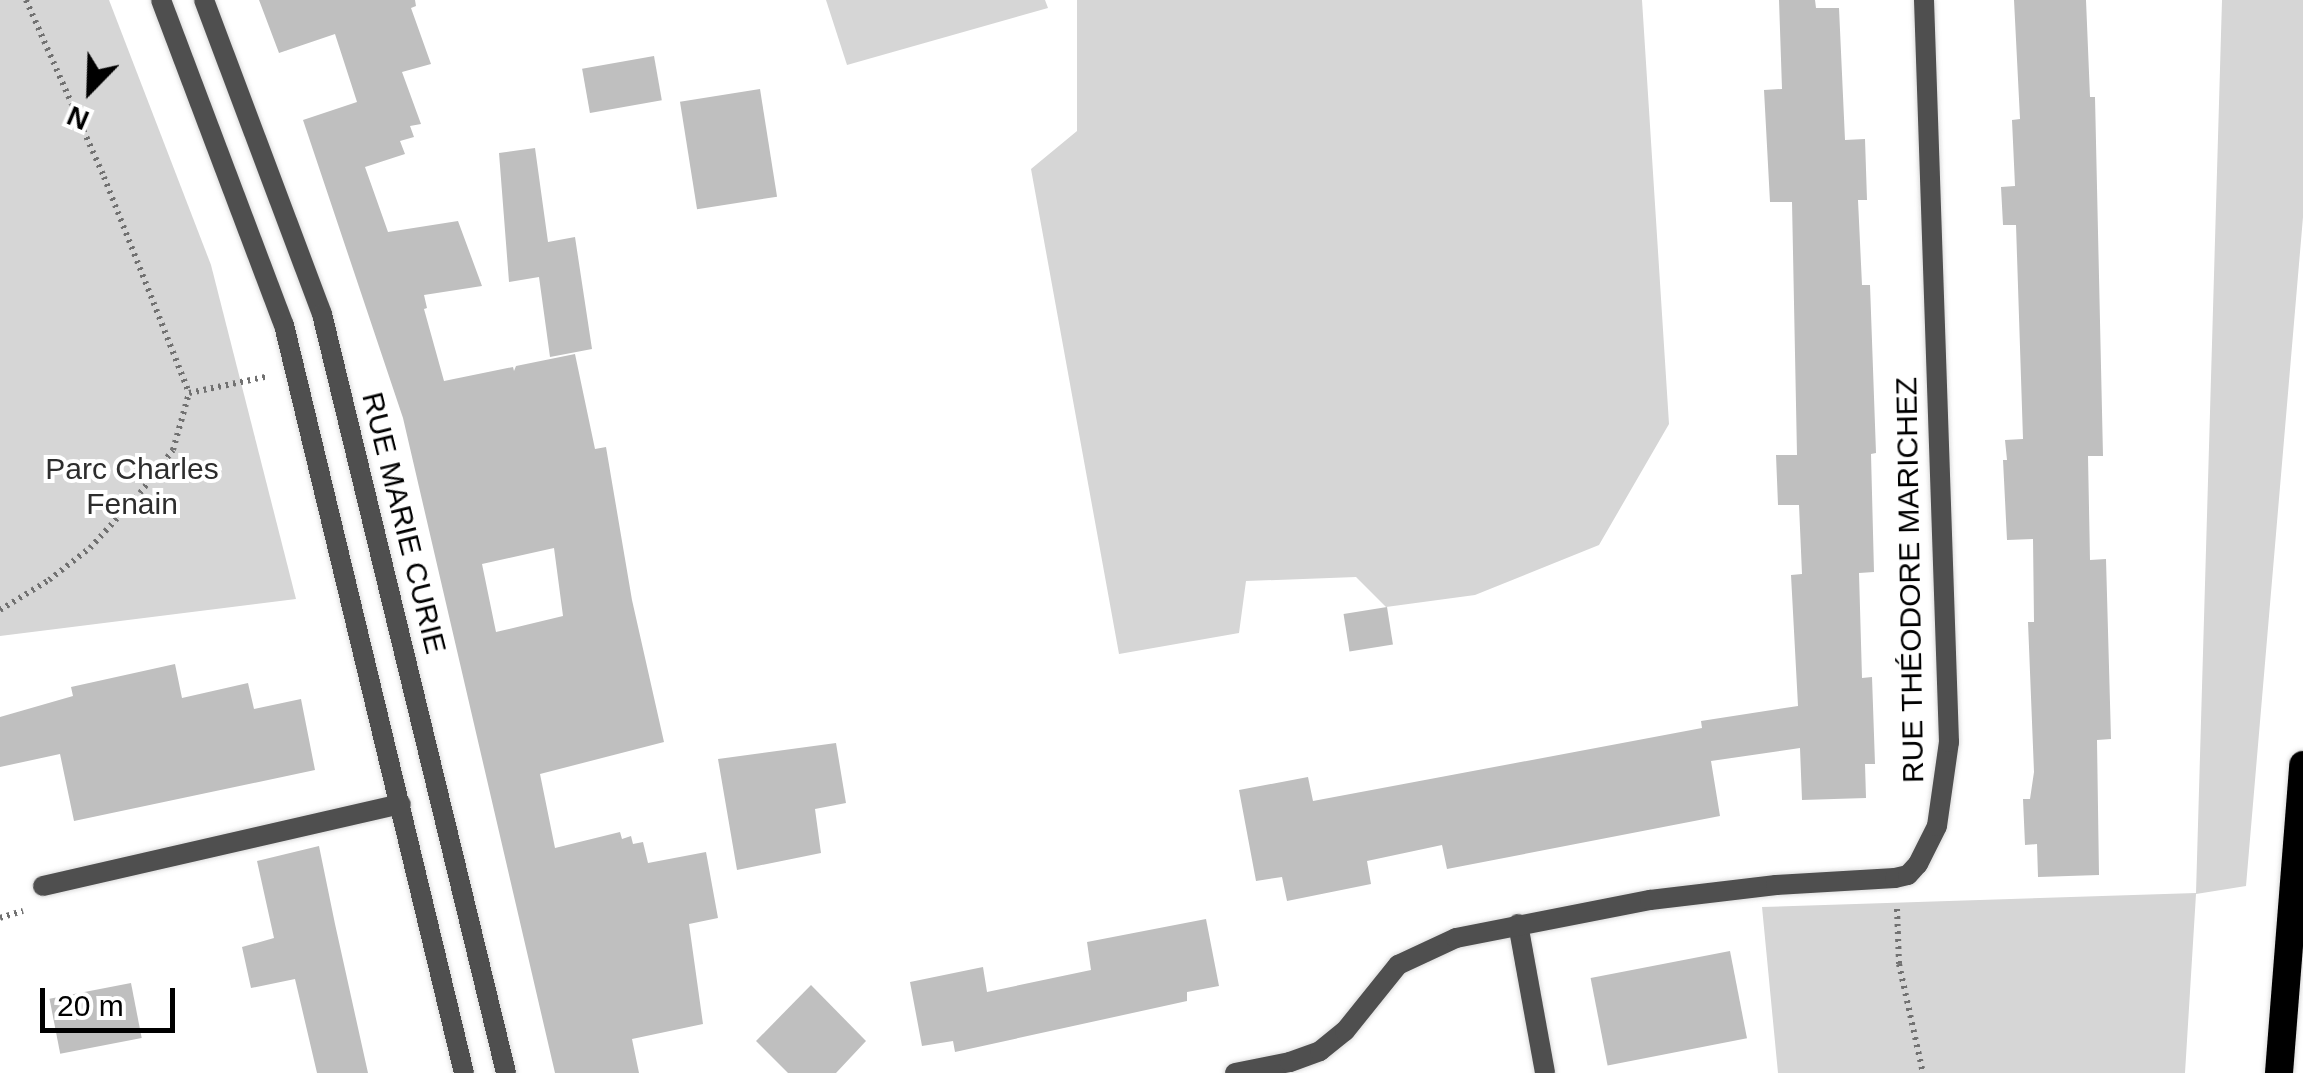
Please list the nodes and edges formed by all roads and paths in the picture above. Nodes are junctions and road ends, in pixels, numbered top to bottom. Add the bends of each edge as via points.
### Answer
1 (26, 0) edge
2 (161, 0) edge
3 (204, 0) edge
4 (1924, 0) edge
5 (274, 375) dead end
6 (189, 393) junction
7 (0, 610) edge
8 (2303, 764) edge
9 (401, 804) junction
10 (1895, 878) junction
11 (43, 886) dead end
12 (1518, 924) junction
13 (464, 1073) edge
14 (506, 1073) edge
15 (1235, 1073) edge
16 (1545, 1073) edge
17 (1923, 1073) edge
18 (2279, 1073) edge

1 - 6 path
2 - 9 street via 284,324
3 - 14 street, RUE MARIE CURIE via 322,314
4 - 10 street, RUE THÉODORE MARICHEZ via 1949,742 1937,826 1918,864
5 - 6 path
6 - 7 path via 173,450 140,492 90,548
8 - 18 highway
9 - 11 street
9 - 13 street
10 - 12 street via 1718,890
10 - 17 path via 1900,964
12 - 15 street via 1427,949 1398,965 1345,1031 1320,1050
12 - 16 street

